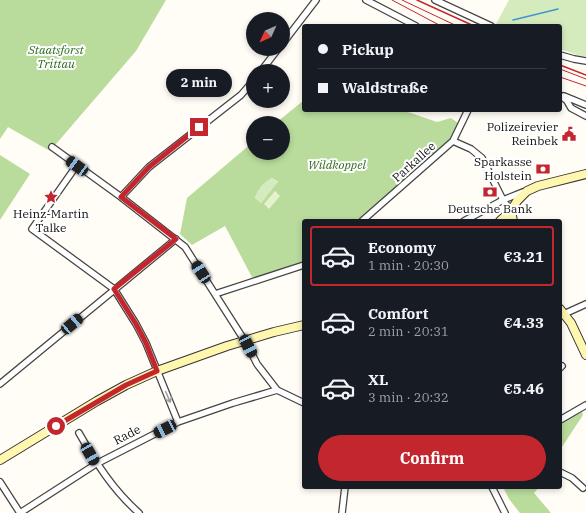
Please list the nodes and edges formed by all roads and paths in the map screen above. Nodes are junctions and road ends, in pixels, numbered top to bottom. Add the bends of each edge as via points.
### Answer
1 (316, 0) edge
2 (366, 0) edge
3 (435, 0) edge
4 (412, 24) edge
5 (487, 24) edge
6 (290, 34) edge
7 (273, 56) edge
8 (562, 56) edge
9 (586, 61) edge
10 (266, 64) edge
11 (246, 88) edge
12 (562, 96) edge
13 (562, 97) edge
14 (586, 105) edge
15 (467, 112) edge
16 (586, 116) edge
17 (454, 141) junction
18 (52, 147) dead end
19 (77, 166) junction
20 (586, 174) edge
21 (527, 191) junction
22 (121, 197) junction
23 (503, 200) junction
24 (511, 211) junction
25 (364, 219) edge
26 (468, 219) edge
27 (507, 219) edge
28 (176, 239) junction
29 (302, 265) edge
30 (114, 289) junction
31 (215, 294) junction
32 (586, 304) edge
33 (562, 311) edge
34 (302, 326) edge
35 (244, 340) junction
36 (586, 355) edge
37 (157, 371) junction
38 (0, 384) edge
39 (277, 390) junction
40 (302, 402) edge
41 (586, 405) edge
42 (562, 419) edge
43 (178, 422) junction
44 (79, 434) dead end
45 (0, 460) edge
46 (96, 464) junction
47 (562, 473) edge
48 (0, 482) edge
49 (583, 488) dead end
50 (345, 489) edge
51 (493, 489) edge
52 (20, 513) edge
53 (139, 513) edge
54 (342, 513) edge
55 (505, 513) edge

1 - 6 street
2 - 4 street
3 - 5 street
7 - 10 street
8 - 9 street
11 - 22 street via 149,167
12 - 14 street
13 - 16 street via 571,108
15 - 17 street, Parkallee
17 - 23 street via 482,158
17 - 25 street, Parkallee
18 - 19 street
19 - 22 street
19 - 30 street via 32,229
20 - 21 main road via 543,184
21 - 23 street
21 - 24 main road
22 - 28 street
23 - 24 street
23 - 26 street
24 - 27 main road
28 - 30 street
28 - 31 street via 185,247
29 - 31 street
30 - 37 street via 146,343
30 - 38 street
31 - 35 street
32 - 33 street
33 - 36 main road via 571,323
34 - 35 main road
35 - 37 main road
35 - 39 street via 257,364
37 -> 43 street
37 - 45 main road via 97,401
39 - 40 street
39 - 43 street, Rade
41 - 42 street
43 - 46 street, Rade
44 - 46 street
46 - 52 street, Rade
46 - 53 street
47 - 49 street
48 - 52 street
50 - 54 street
51 - 55 street

